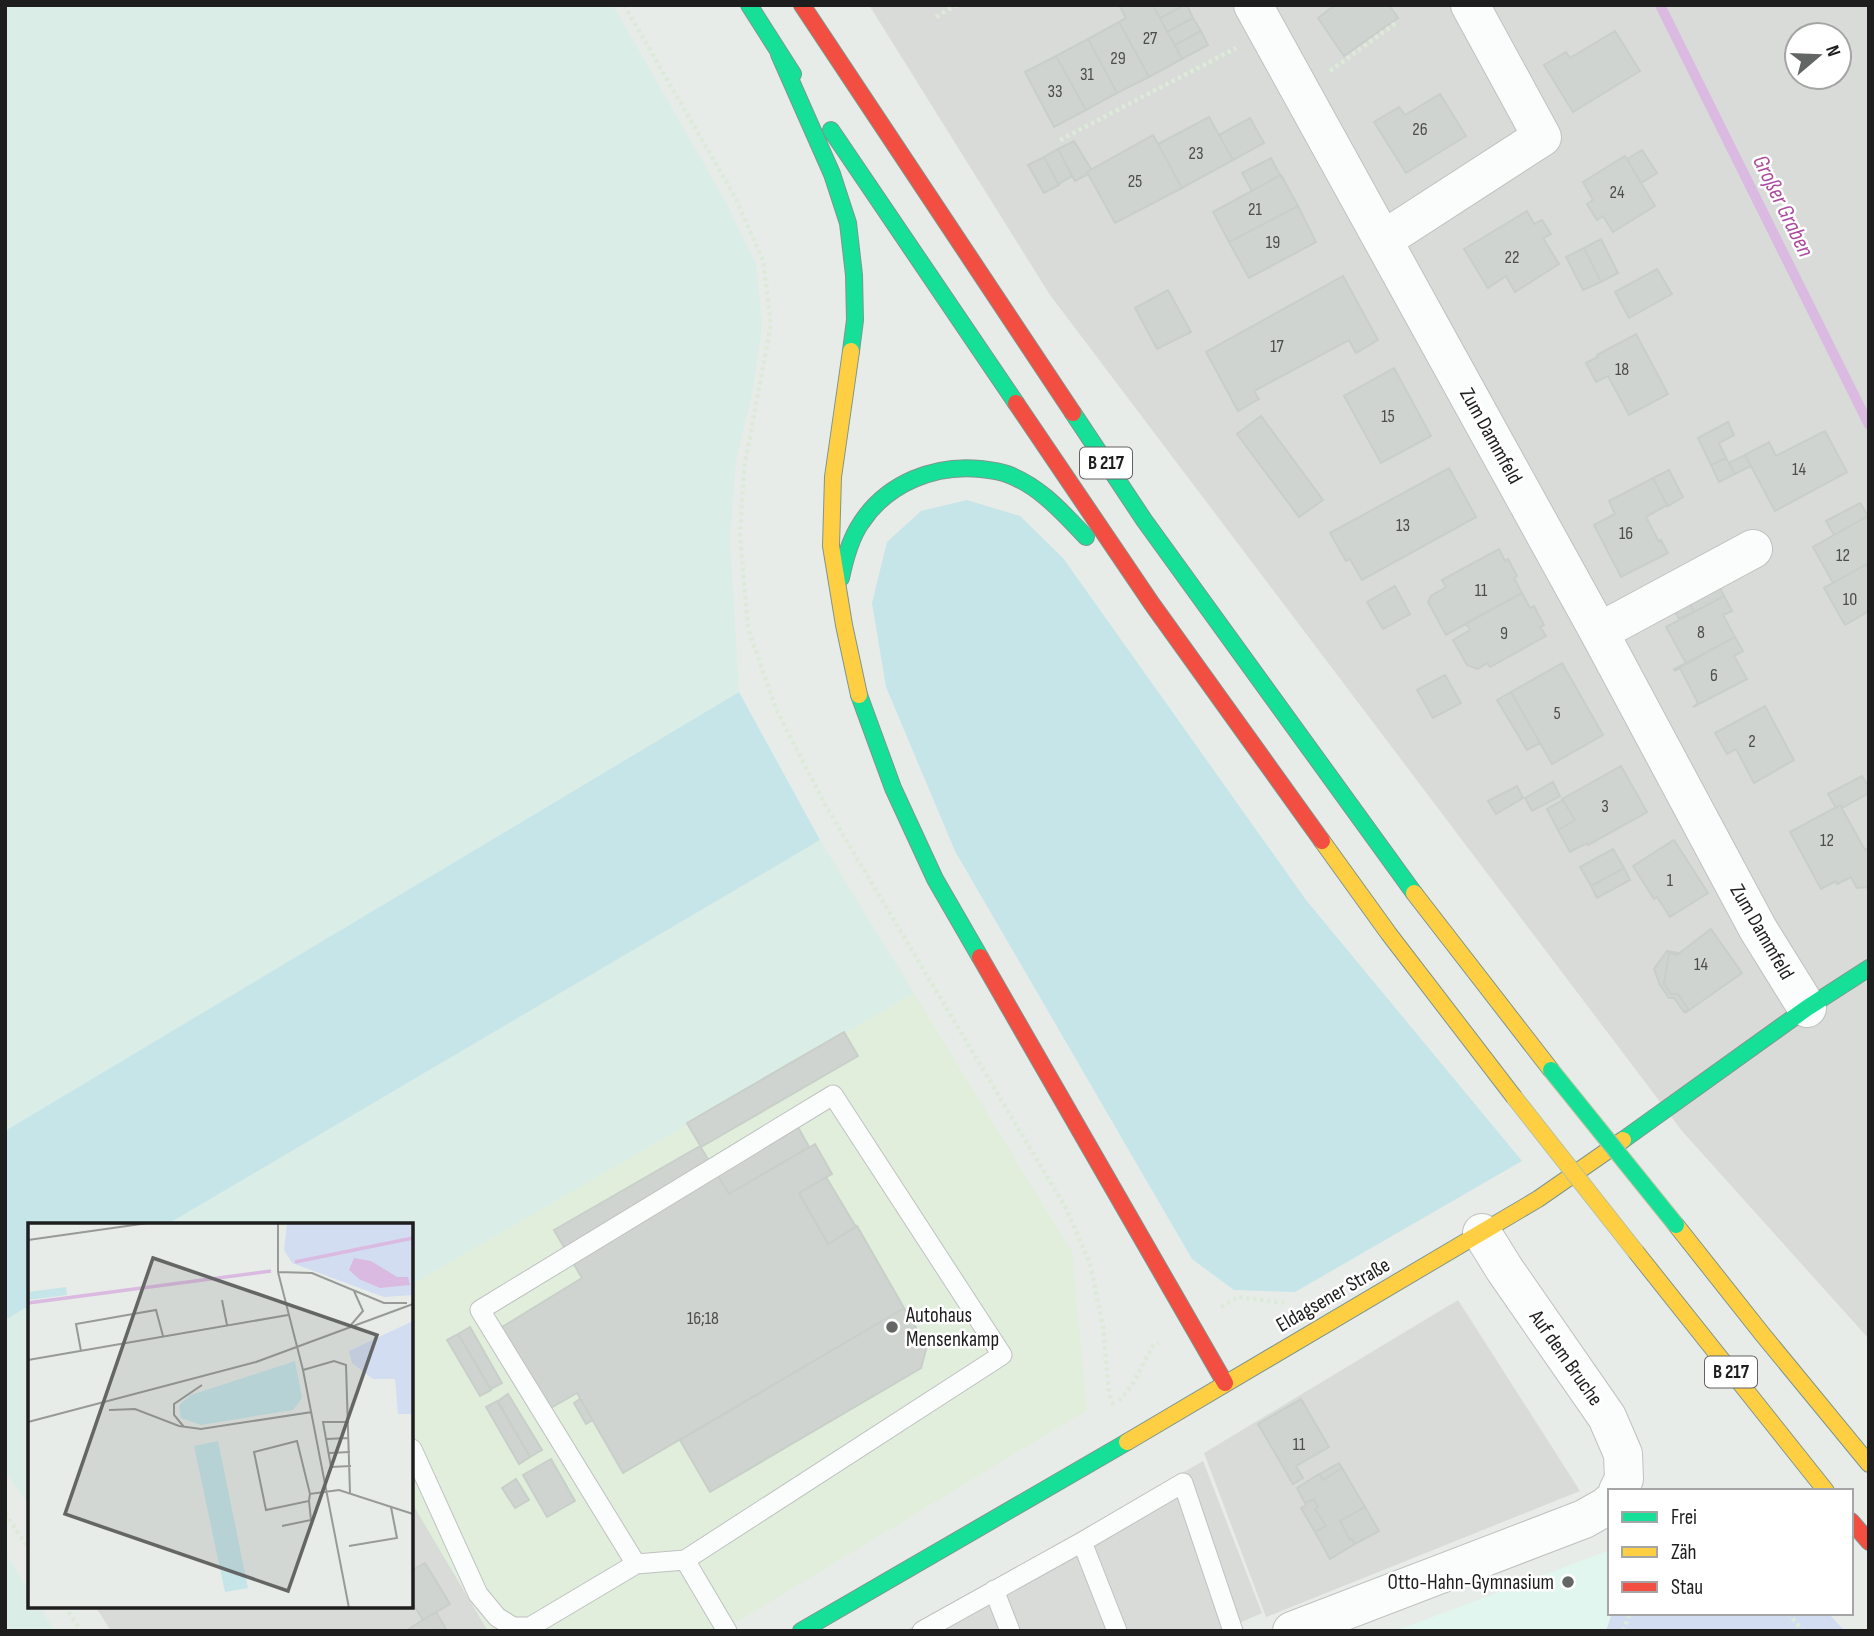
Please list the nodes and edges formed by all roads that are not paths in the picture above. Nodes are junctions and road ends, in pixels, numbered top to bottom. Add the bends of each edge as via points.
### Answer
1 (749, 5) edge
2 (802, 5) edge
3 (1253, 5) edge
4 (1469, 5) edge
5 (779, 54) junction
6 (1383, 240) junction
7 (1753, 549) dead end
8 (1152, 604) junction
9 (844, 625) junction
10 (1599, 632) junction
11 (1869, 968) edge
12 (1807, 1008) junction
13 (1482, 1233) junction
14 (1763, 1335) junction
15 (1226, 1383) junction
16 (1859, 1427) dead end
17 (413, 1451) edge
18 (1869, 1464) edge
19 (1619, 1489) edge
20 (1824, 1489) edge
21 (1608, 1505) edge
22 (1853, 1523) edge
23 (1082, 1542) junction
24 (1869, 1542) edge
25 (685, 1560) junction
26 (636, 1564) junction
27 (994, 1591) junction
28 (727, 1631) edge
29 (801, 1631) edge
30 (922, 1631) edge
31 (1010, 1631) edge
32 (1117, 1631) edge
33 (1233, 1631) edge
34 (1292, 1631) edge

1 - 5 main road, B 217
2 - 14 main road, B 217, bridge via 1144,520 1426,909
3 - 6 street, Zum Dammfeld
4 - 6 street via 1542,137
5 - 8 main road, B 217
5 - 9 main road via 832,174 848,223 854,275 855,320 831,519
6 - 10 street, Zum Dammfeld
7 - 10 street
8 - 9 main road via 1041,492 1006,473 968,466 930,471 895,488 866,514 847,548 839,586
8 - 20 main road, B 217, bridge via 1389,934
9 - 15 main road via 860,700 893,788 935,879
10 - 12 street, Zum Dammfeld via 1758,929
11 - 12 main road, Eldagsener Straße
12 - 13 main road, Eldagsener Straße via 1538,1199
13 - 15 main road, Eldagsener Straße
13 - 19 street, Auf dem Bruche via 1607,1417 1623,1454 1624,1479
14 - 16 main road
14 - 18 main road, B 217
15 - 29 main road, Eldagsener Straße
17 - 26 lane via 478,1594 497,1617 513,1627 530,1627
21 - 34 street via 1584,1519
22 - 24 main road
23 - 27 lane
23 - 32 lane
23 - 33 lane via 1183,1483
25 - 26 lane
25 - 26 lane via 1002,1355 833,1096 480,1310
25 - 28 lane
27 - 30 lane
27 - 31 lane

